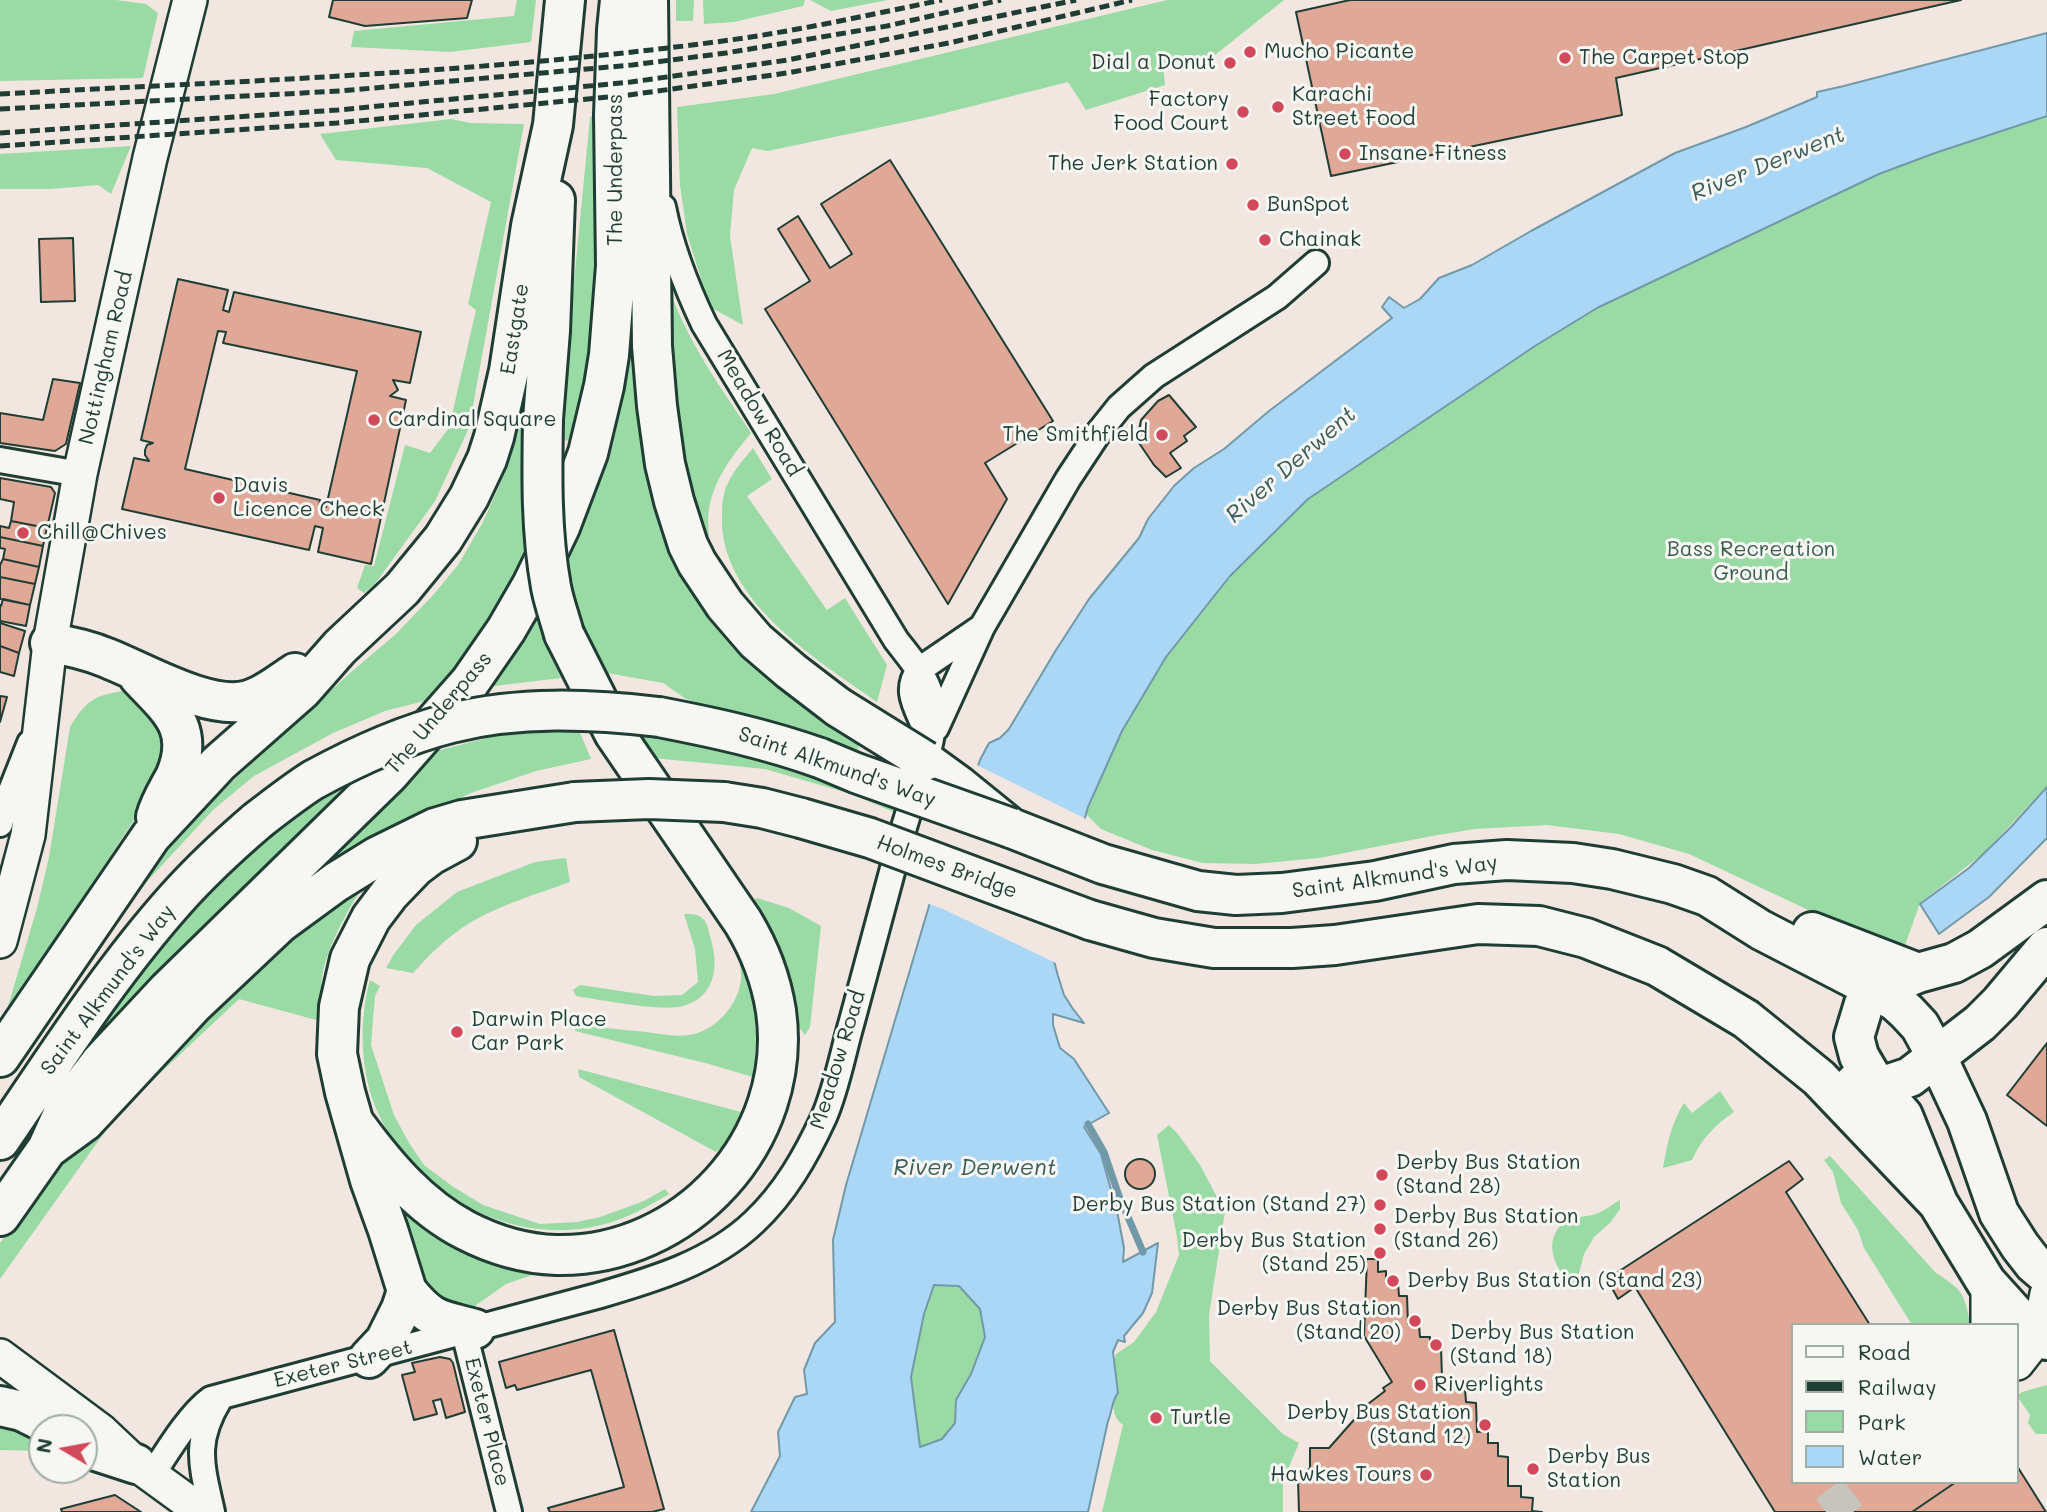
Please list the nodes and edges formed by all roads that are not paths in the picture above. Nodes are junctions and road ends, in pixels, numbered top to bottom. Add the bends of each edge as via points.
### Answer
1 (190, 0) edge
2 (565, 0) edge
3 (620, 0) edge
4 (648, 0) edge
5 (553, 125) junction
6 (650, 134) junction
7 (1316, 263) dead end
8 (0, 460) edge
9 (80, 474) junction
10 (982, 627) junction
11 (50, 643) junction
12 (340, 647) junction
13 (133, 670) junction
14 (919, 670) junction
15 (40, 720) junction
16 (930, 742) junction
17 (526, 810) junction
18 (0, 824) edge
19 (1011, 828) junction
20 (151, 836) junction
21 (1707, 896) junction
22 (2047, 901) edge
23 (0, 941) edge
24 (2047, 947) edge
25 (1918, 973) junction
26 (1877, 990) junction
27 (1980, 1023) junction
28 (0, 1057) edge
29 (1937, 1057) junction
30 (1819, 1078) junction
31 (1876, 1085) junction
32 (1967, 1121) junction
33 (355, 1124) junction
34 (7, 1130) edge
35 (47, 1149) junction
36 (1938, 1203) junction
37 (0, 1216) edge
38 (2047, 1275) edge
39 (2047, 1283) edge
40 (408, 1291) junction
41 (2047, 1294) edge
42 (2013, 1323) edge
43 (470, 1331) junction
44 (2022, 1336) edge
45 (0, 1356) edge
46 (369, 1358) junction
47 (222, 1397) junction
48 (0, 1406) edge
49 (28, 1414) edge
50 (98, 1452) edge
51 (144, 1469) junction
52 (508, 1508) edge
53 (202, 1512) edge
54 (212, 1512) edge

1 - 9 street, Nottingham Road
2 - 5 main road, Eastgate
3 - 35 main road, The Underpass via 614,115 616,266 609,355 588,453 543,562 506,630 470,682 389,774 167,990 100,1063 66,1107
4 - 6 main road
5 - 12 main road, Eastgate via 531,226 509,371 487,459 470,498 429,556 394,597
5 - 33 main road, bridge via 555,230 541,492 551,590 564,634 614,733 754,940 776,1013 774,1077 750,1143 722,1183 695,1208 654,1233 595,1252 556,1255 524,1251 466,1231 411,1190 380,1159
6 - 14 street, Meadow Road via 668,231 704,324 896,640
6 - 19 main road, bridge via 657,406 674,501 697,564 756,641 790,671 958,785
7 - 10 street, Meadow Road via 1277,297 1154,376 1119,407 1068,479
8 - 9 street
9 - 11 street, Nottingham Road
10 - 14 street, Meadow Road
10 - 16 street, Meadow Road
11 - 13 main road via 81,648
11 - 15 street, Nottingham Road
12 - 13 main road via 266,693 241,702 213,701
12 - 20 main road via 302,690 219,763
13 - 20 main road via 168,706 181,736 176,774
14 - 16 street via 910,688
15 - 18 street, Nottingham Road
15 - 23 street, Nottingham Road via 28,835
16 - 43 street, Meadow Road via 825,1114 787,1184 755,1222 695,1262 597,1296
17 - 30 main road, Holmes Bridge, bridge via 575,802 649,799 762,808 870,838 1090,920 1185,944 1292,948 1478,924 1539,926 1586,938 1657,966 1746,1019
17 - 33 main road via 431,855 371,918 350,959 337,1022 337,1054
17 - 35 main road via 435,828 336,882 280,923 193,1005 84,1122
19 - 21 main road, Saint Alkmund's Way via 1103,864 1198,891 1236,895 1332,888 1454,864 1507,860 1612,869
19 - 34 main road, Saint Alkmund's Way, bridge via 779,744 659,717 552,711 453,722 409,735 311,782 226,848 139,942
20 - 28 main road
21 - 25 main road
21 - 26 main road, Saint Alkmund's Way via 1761,930
22 - 25 main road via 1980,949 1954,963
24 - 27 main road
25 - 26 main road
26 - 29 main road, Saint Alkmund's Way via 1908,1012
26 - 31 main road via 1864,1004 1854,1037
27 - 29 main road
27 - 32 main road via 1970,1056
29 - 31 main road via 1910,1077
29 - 32 main road, Saint Alkmund's Way
30 - 31 main road
30 - 36 main road
31 - 36 main road via 1903,1116
32 - 38 main road via 1999,1213 2020,1246
33 - 40 main road
35 - 37 main road
36 - 42 main road
39 - 44 street
40 - 43 main road via 438,1320
40 - 46 main road via 385,1341
41 - 44 street
43 - 46 street, Exeter Street
43 - 52 street, Exeter Place
45 - 51 street
46 - 47 street, Exeter Street
47 - 51 street, Exeter Street via 202,1406
47 - 54 street via 206,1425 201,1459
48 - 49 main road
50 - 51 main road
51 - 53 street

